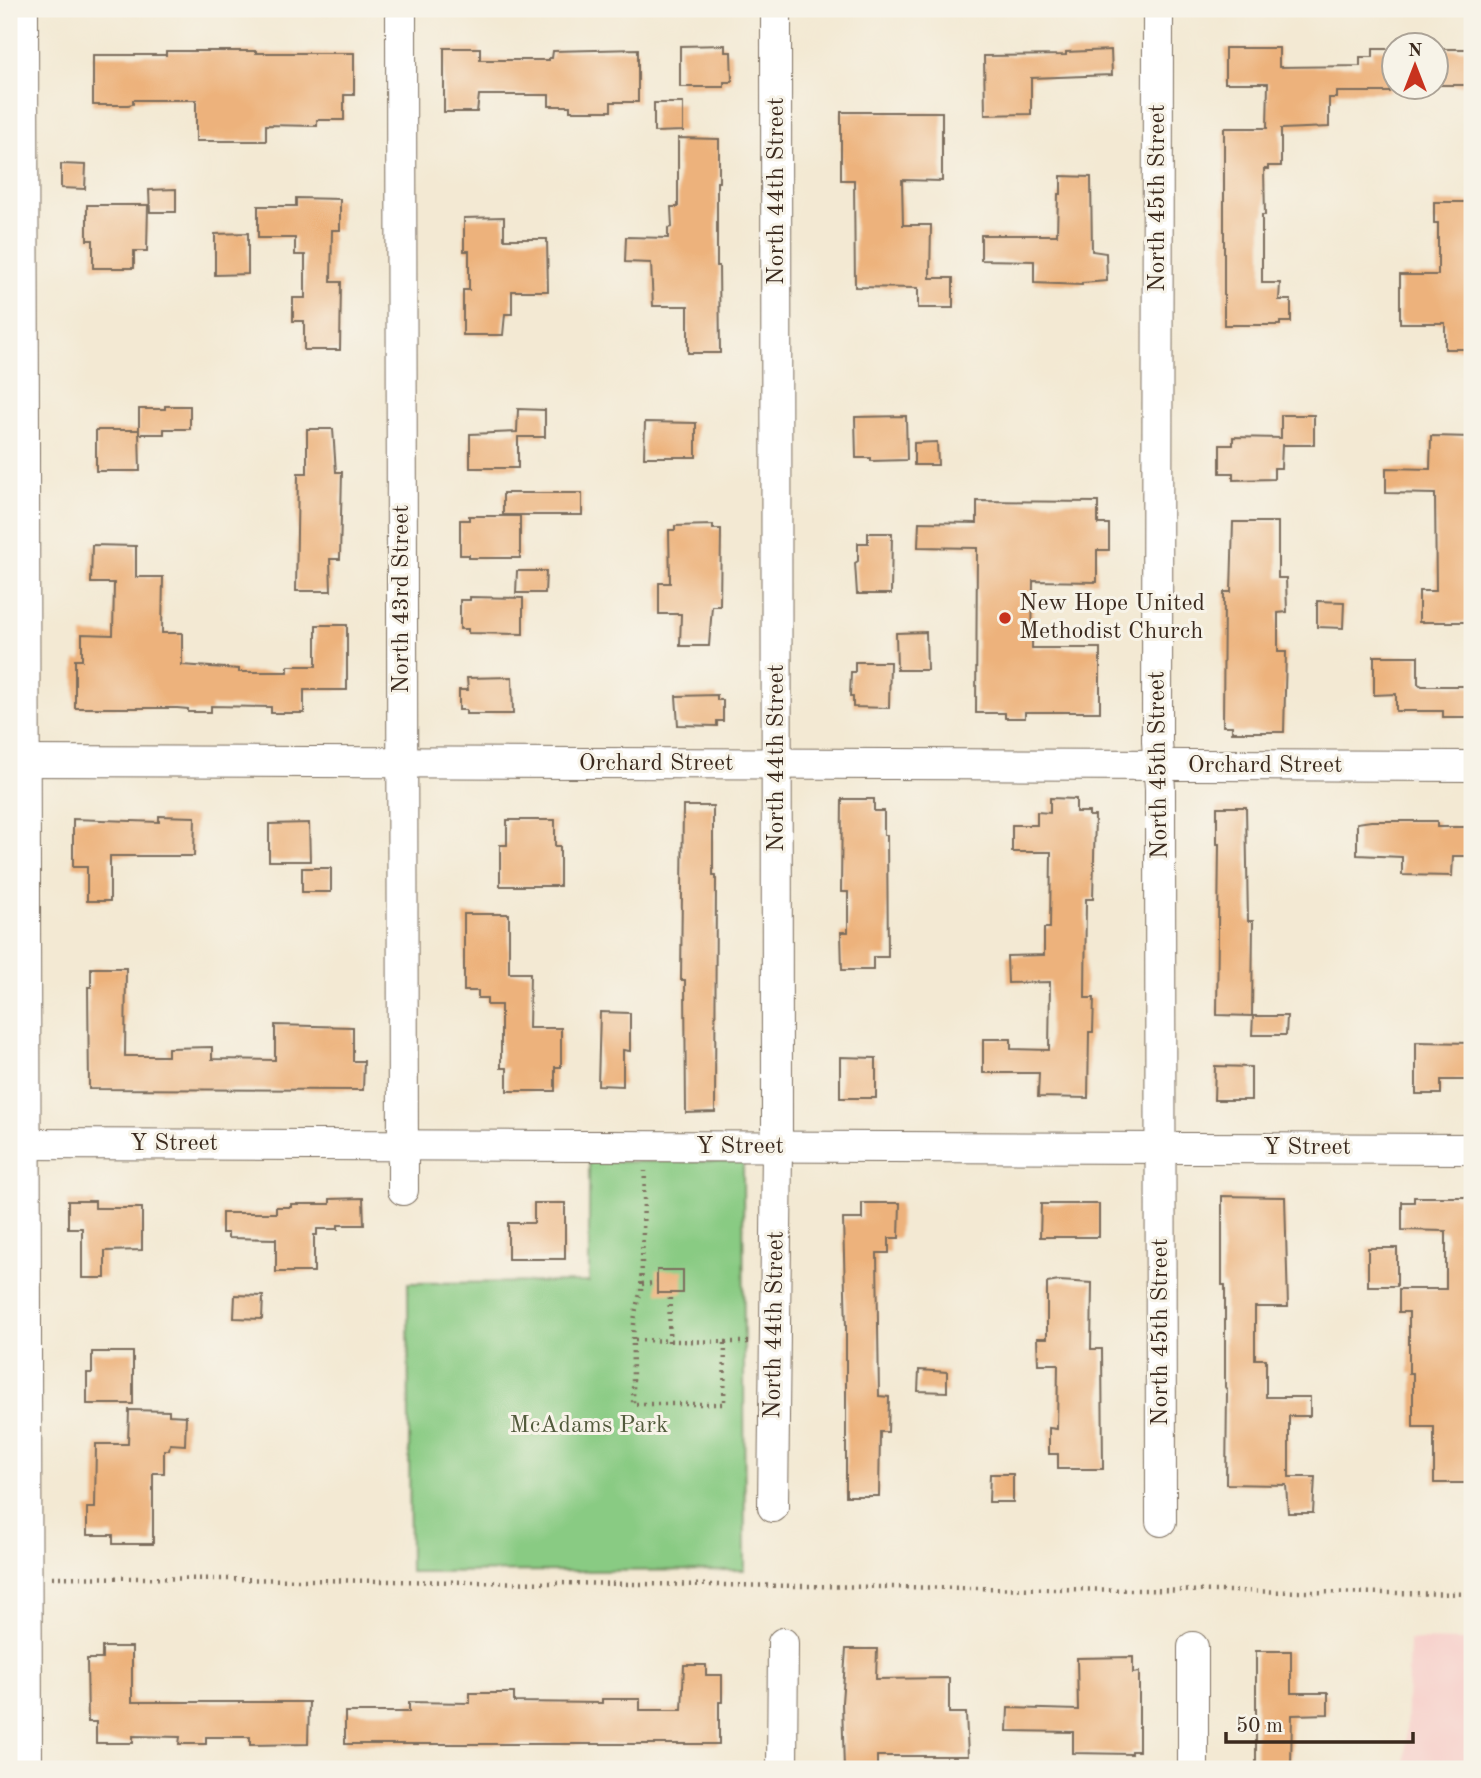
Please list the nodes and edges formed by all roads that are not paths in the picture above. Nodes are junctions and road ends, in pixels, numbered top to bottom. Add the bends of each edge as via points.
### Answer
1 (23, 9) edge
2 (401, 9) edge
3 (776, 9) edge
4 (1158, 9) edge
5 (17, 379) edge
6 (17, 761) edge
7 (402, 762) junction
8 (777, 764) junction
9 (1158, 766) junction
10 (1472, 766) edge
11 (18, 1144) edge
12 (403, 1145) junction
13 (777, 1147) junction
14 (1162, 1148) junction
15 (1472, 1149) edge
16 (403, 1190) dead end
17 (773, 1507) dead end
18 (1161, 1521) dead end
19 (783, 1643) dead end
20 (1193, 1647) dead end
21 (27, 1769) edge
22 (782, 1769) edge
23 (1194, 1769) edge

1 - 5 street
2 - 7 street, North 43rd Street
3 - 8 street, North 44th Street
4 - 9 street, North 45th Street
5 - 6 street
6 - 7 street, Orchard Street
6 - 11 street
7 - 8 street, Orchard Street
7 - 12 street, North 43rd Street
8 - 9 street, Orchard Street
8 - 13 street, North 44th Street
9 - 10 street, Orchard Street
9 - 14 street, North 45th Street
11 - 12 street, Y Street
11 - 21 street
12 - 13 street, Y Street
12 - 16 street, North 43rd Street
13 - 14 street, Y Street
13 - 17 street, North 44th Street
14 - 15 street, Y Street
14 - 18 street, North 45th Street
19 - 22 street
20 - 23 street

